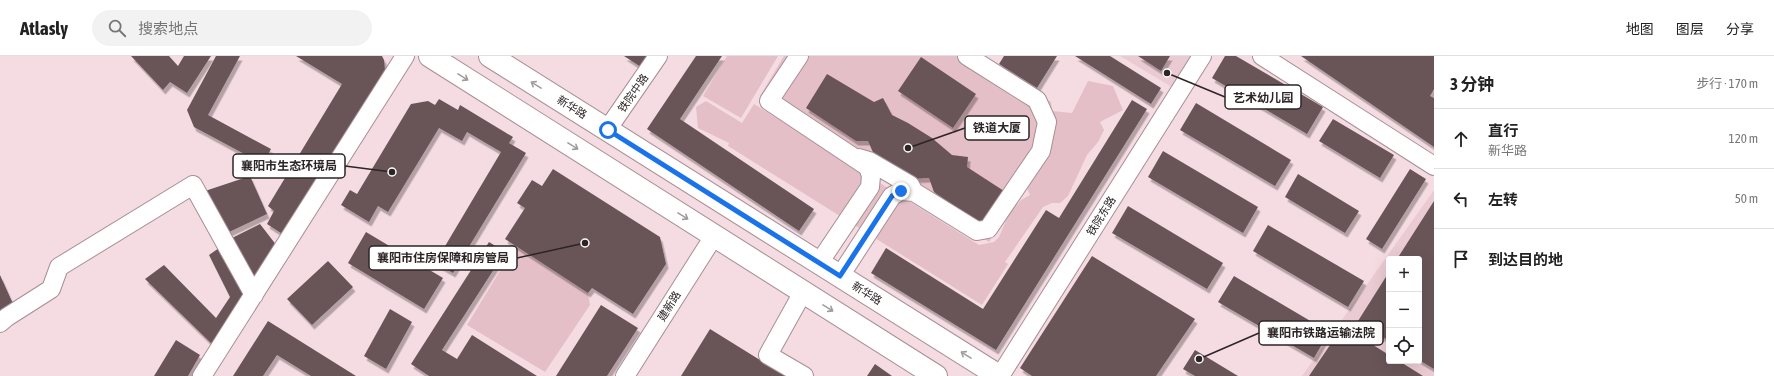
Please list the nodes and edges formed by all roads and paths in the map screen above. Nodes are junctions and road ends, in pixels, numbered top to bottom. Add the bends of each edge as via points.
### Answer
1 (405, 56) edge
2 (430, 56) edge
3 (490, 56) edge
4 (658, 56) edge
5 (799, 56) edge
6 (967, 56) edge
7 (1202, 56) edge
8 (1262, 56) edge
9 (608, 130) junction
10 (852, 157) junction
11 (1434, 166) edge
12 (914, 192) junction
13 (714, 236) junction
14 (819, 263) junction
15 (840, 276) junction
16 (802, 292) junction
17 (254, 295) junction
18 (0, 323) edge
19 (202, 376) edge
20 (625, 376) edge
21 (804, 376) edge
22 (936, 376) edge
23 (1000, 376) edge

1 - 17 street
2 -> 13 main road
9 -> 3 main road, 新华路
4 - 9 street, 铁院中路
5 - 10 street via 769,102
6 - 12 street via 1037,100 1047,122 1041,150 988,229 977,231
7 - 23 street, 铁院东路
8 - 11 street
9 - 14 main road, 新华路
10 - 12 street via 869,161 910,186
10 - 14 street via 868,167 871,176 870,187
12 - 15 street via 901,191 892,196
13 - 16 main road
13 - 20 street, 建新路
14 - 15 main road, 新华路
23 -> 15 main road, 新华路
16 - 21 street via 768,355
16 -> 22 main road
17 - 18 street via 194,185 59,266 51,289
17 - 19 street

